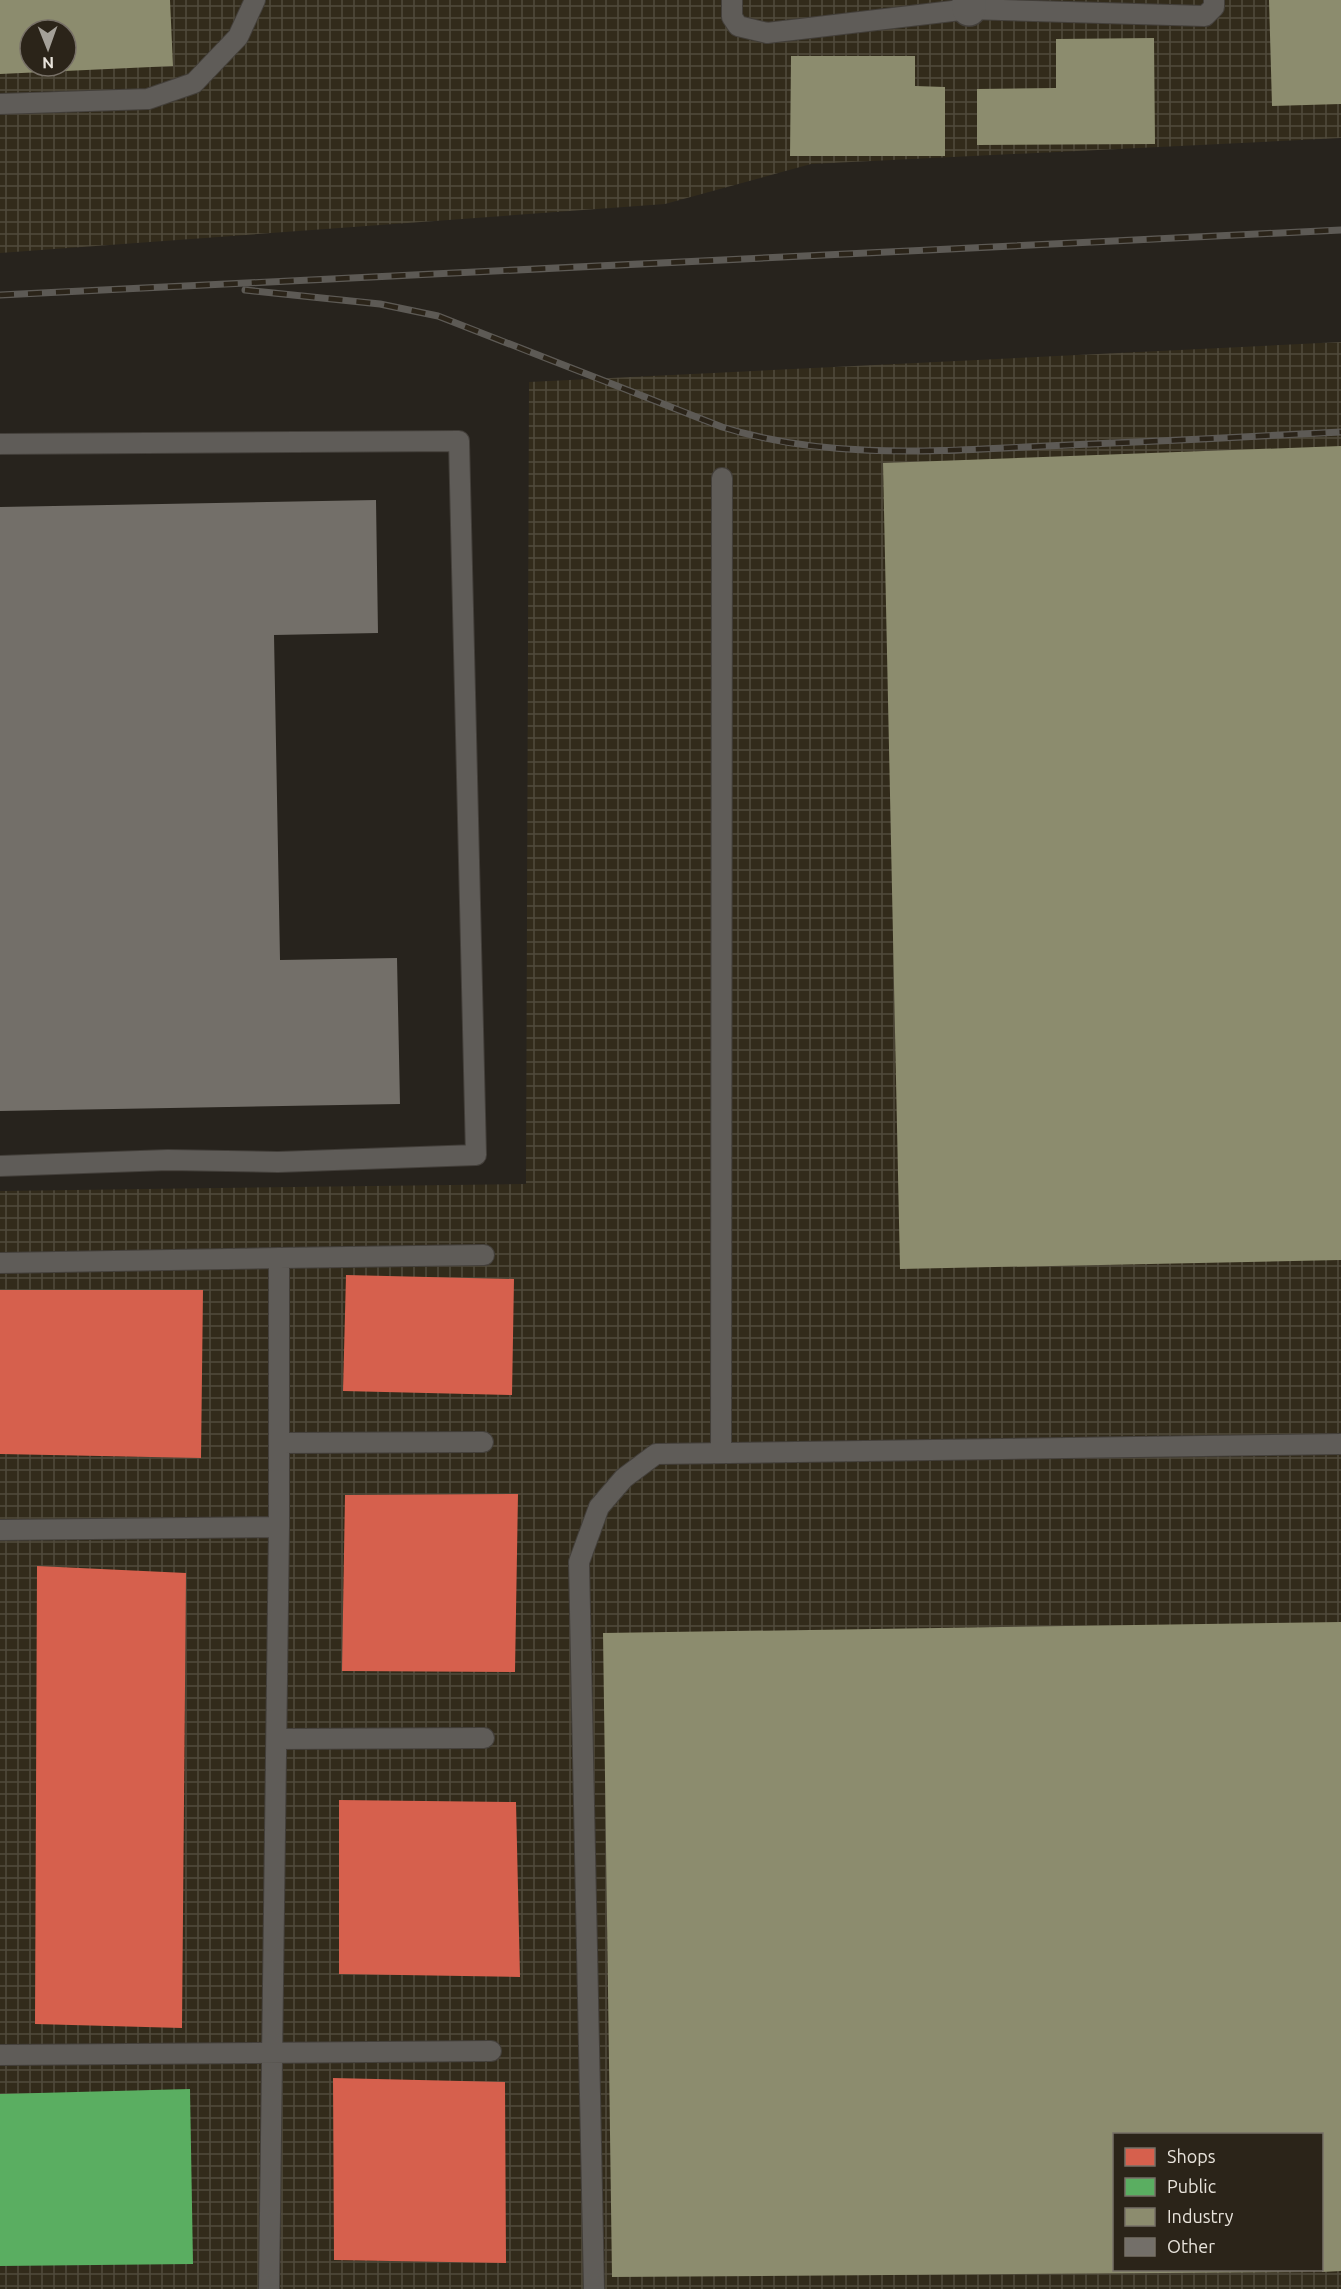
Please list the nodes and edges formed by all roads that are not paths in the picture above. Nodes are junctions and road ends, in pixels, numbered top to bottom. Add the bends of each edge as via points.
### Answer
1 (255, 0) edge
2 (732, 0) edge
3 (1214, 0) edge
4 (969, 4) edge
5 (0, 104) edge
6 (0, 444) edge
7 (722, 478) dead end
8 (0, 1166) edge
9 (484, 1255) dead end
10 (279, 1258) junction
11 (0, 1263) edge
12 (483, 1442) dead end
13 (279, 1443) junction
14 (1341, 1444) edge
15 (721, 1453) junction
16 (279, 1527) junction
17 (0, 1530) edge
18 (484, 1738) dead end
19 (277, 1739) junction
20 (490, 2051) dead end
21 (272, 2054) junction
22 (0, 2055) edge
23 (268, 2289) edge
24 (594, 2289) edge

1 - 5 lane via 238,37 194,83 148,99
2 - 4 lane via 732,17 738,26 767,33
3 - 4 lane via 1214,7 1204,16
6 - 8 lane via 459,441 476,1155
7 - 15 lane
9 - 10 lane
10 - 11 lane
10 - 13 lane
12 - 13 lane
13 - 16 lane
14 - 15 lane
15 - 24 lane via 656,1454 624,1478 599,1507 579,1562
16 - 17 lane
16 - 19 lane
18 - 19 lane
19 - 21 lane
20 - 21 lane
21 - 22 lane
21 - 23 lane

